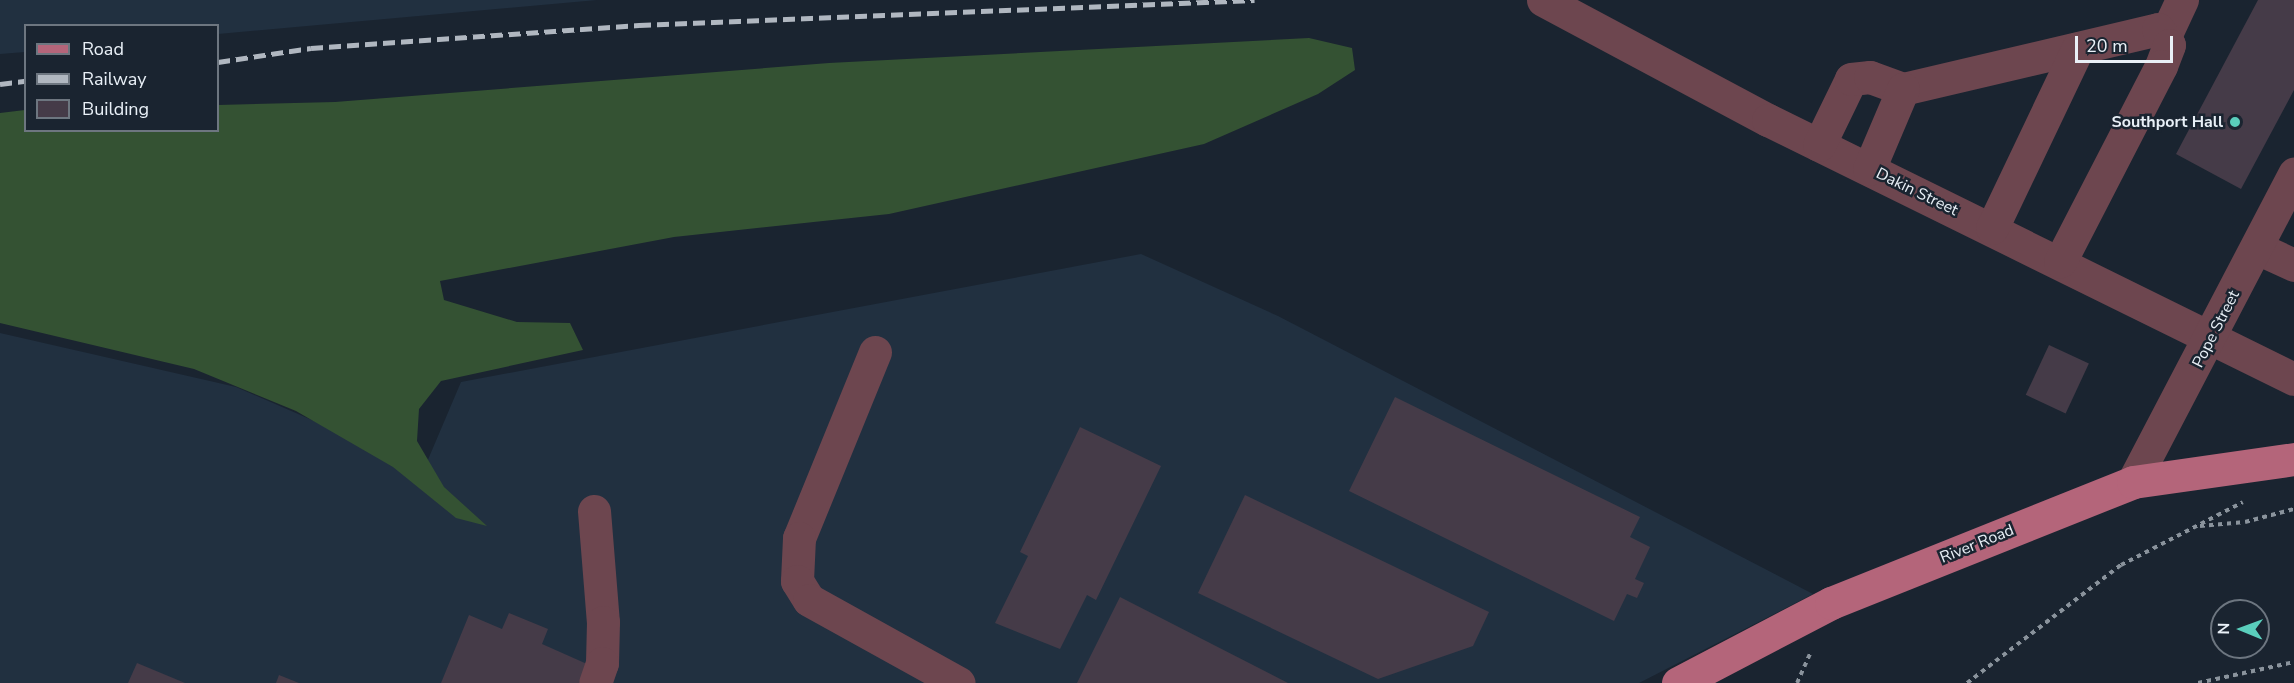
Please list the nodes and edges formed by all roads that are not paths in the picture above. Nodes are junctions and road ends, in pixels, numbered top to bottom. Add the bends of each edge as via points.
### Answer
1 (1543, 0) edge
2 (2182, 0) edge
3 (2166, 34) junction
4 (2078, 48) junction
5 (1903, 89) junction
6 (1819, 145) junction
7 (1869, 169) junction
8 (2294, 174) edge
9 (1992, 228) junction
10 (2257, 248) junction
11 (2060, 262) junction
12 (2294, 266) edge
13 (2213, 336) junction
14 (875, 352) dead end
15 (2294, 379) edge
16 (2294, 459) edge
17 (2133, 482) junction
18 (594, 511) dead end
19 (595, 683) edge
20 (959, 683) edge
21 (1678, 683) edge

1 - 6 street, Dakin Street
2 - 3 street
3 - 4 street via 2158,29
3 - 11 street via 2169,45 2161,66
4 - 5 street
4 - 9 street
5 - 6 street via 1870,77 1851,79
5 - 7 street
6 - 7 street, Dakin Street
7 - 9 street, Dakin Street
8 - 10 street, Pope Street
9 - 11 street, Dakin Street
10 - 12 street
10 - 13 street, Pope Street
11 - 13 street, Dakin Street
13 - 15 street, Dakin Street
13 - 17 street, Pope Street
14 - 20 street via 799,538 797,582 809,600
16 - 17 main road, River Road
17 - 21 main road, River Road via 1831,603
18 - 19 street via 603,622 603,663

